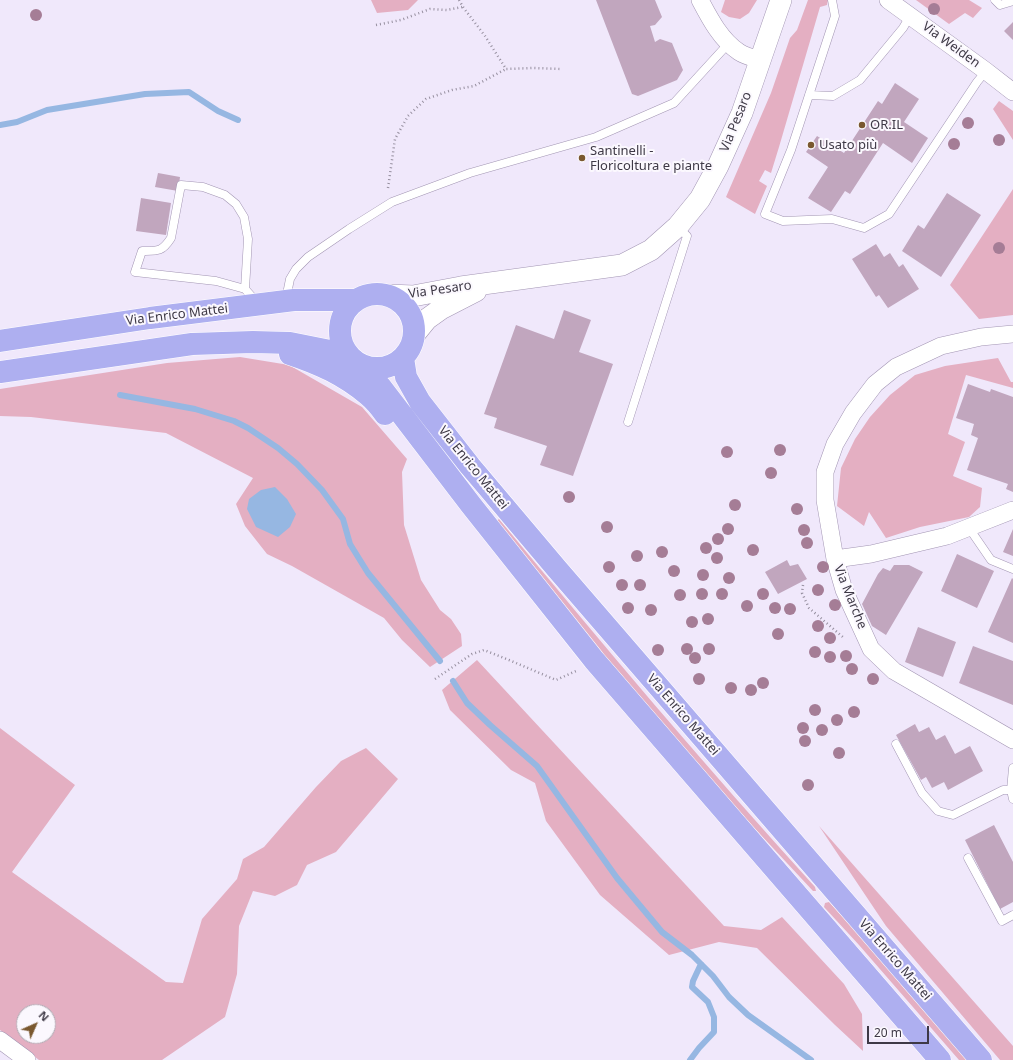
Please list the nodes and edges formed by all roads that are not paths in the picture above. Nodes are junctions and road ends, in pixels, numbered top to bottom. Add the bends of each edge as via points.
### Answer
1 (700, 0) edge
2 (781, 0) edge
3 (832, 0) edge
4 (888, 0) edge
5 (995, 0) edge
6 (1013, 0) edge
7 (910, 16) junction
8 (728, 44) junction
9 (760, 60) junction
10 (986, 70) junction
11 (1013, 92) edge
12 (809, 95) junction
13 (678, 226) junction
14 (490, 283) junction
15 (389, 295) junction
16 (250, 297) junction
17 (355, 300) junction
18 (286, 302) junction
19 (1013, 334) edge
20 (414, 335) junction
21 (0, 341) edge
22 (253, 342) junction
23 (403, 358) junction
24 (354, 361) junction
25 (0, 372) edge
26 (628, 422) dead end
27 (471, 505) junction
28 (1013, 510) edge
29 (969, 528) junction
30 (835, 559) junction
31 (1013, 569) edge
32 (1013, 740) edge
33 (896, 744) dead end
34 (1013, 768) edge
35 (1011, 790) junction
36 (1013, 799) edge
37 (968, 858) dead end
38 (1013, 915) edge
39 (0, 1040) edge
40 (27, 1060) edge
41 (940, 1060) edge
42 (981, 1060) edge

1 - 8 street via 710,20
2 - 9 street, Via Pesaro
3 - 12 lane via 835,16
4 - 7 street, Via Weiden
5 - 6 lane via 1000,5
7 - 10 street, Via Weiden
7 - 12 lane via 860,80 833,96
8 - 9 street via 741,53
8 - 18 lane via 674,103 596,137 470,173 392,202 308,257 290,279
9 - 13 street, Via Pesaro via 742,113 718,166 700,199
10 - 11 street, Via Weiden
10 - 12 lane via 889,214 864,228 832,219 783,221 765,214 791,150
13 - 14 street, Via Pesaro via 651,250 622,265
13 - 26 lane via 687,236
14 - 15 street, Via Pesaro via 413,296
14 - 20 street, Via Pesaro via 440,309 427,319
15 - 17 main road via 377,293
15 - 20 main road via 400,301 408,311 414,322
16 - 16 lane via 248,240 244,217 236,204 225,194 203,187 181,185 171,238 157,251 142,251 135,272 216,281
16 - 18 main road, Via Enrico Mattei
16 - 21 main road, Via Enrico Mattei via 150,318
17 - 18 main road, Via Enrico Mattei
17 - 24 main road via 346,309 340,321 339,334 342,346
19 - 30 street via 941,346 896,367 875,384 853,413 835,444 825,472 825,500
20 - 23 main road via 409,352
22 - 24 main road, Via Enrico Mattei via 290,343 330,351
22 - 25 main road, Via Enrico Mattei via 192,344
22 - 27 main road via 315,363 343,377 369,396
23 - 24 main road via 382,369
23 - 42 main road, Via Enrico Mattei via 406,377 420,402 470,466
24 - 27 main road, Via Enrico Mattei via 380,386
27 - 41 main road, Via Enrico Mattei via 594,660
28 - 29 street, Via Marche
29 - 30 street, Via Marche via 932,540 871,554
29 - 31 lane via 991,560
30 - 32 street, Via Marche via 844,590 871,649 894,671
33 - 35 lane via 922,793 938,811 953,815 1004,790
34 - 35 lane
35 - 36 lane
37 - 38 lane via 1002,921
39 - 40 street

